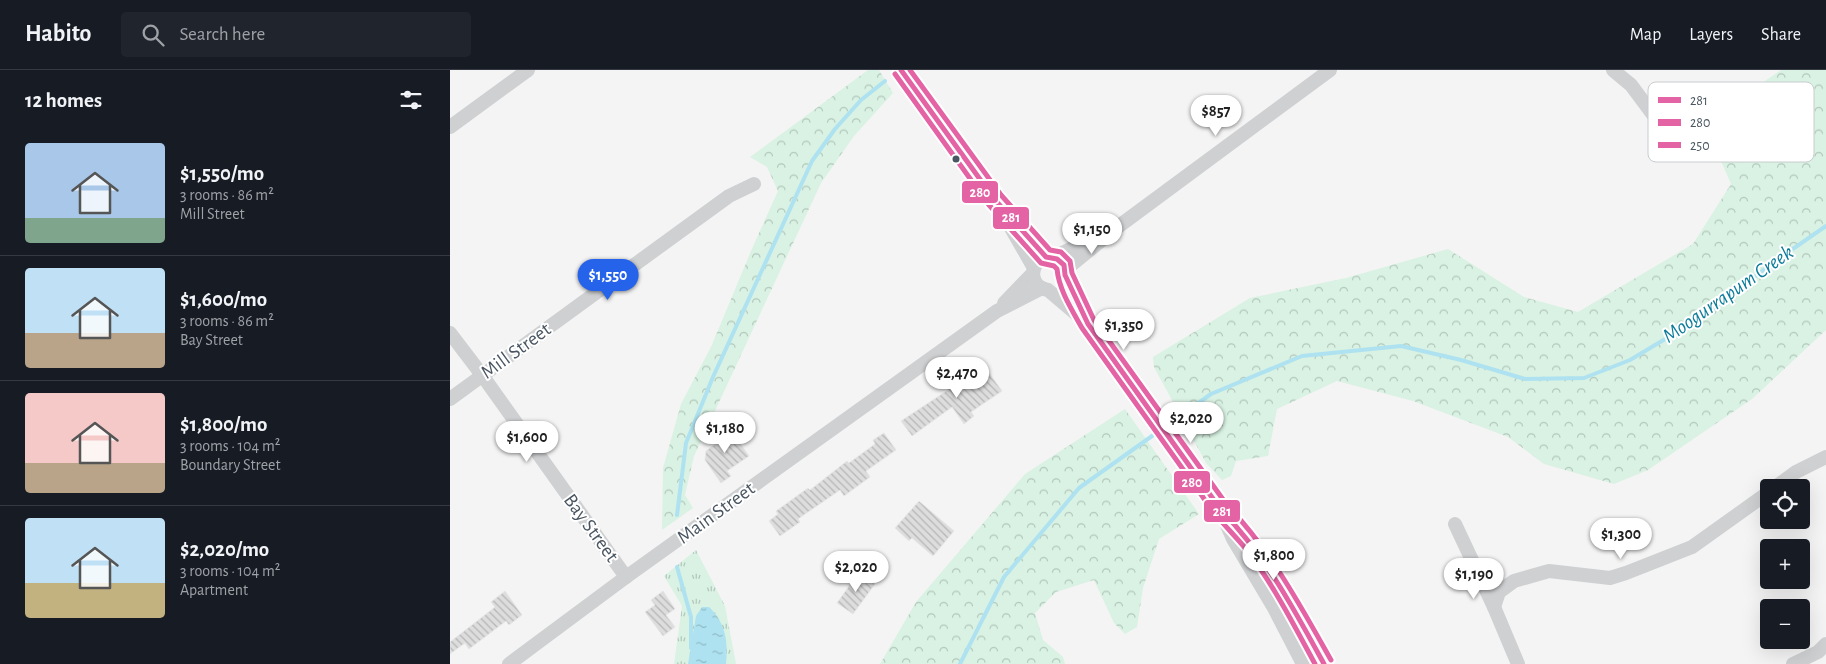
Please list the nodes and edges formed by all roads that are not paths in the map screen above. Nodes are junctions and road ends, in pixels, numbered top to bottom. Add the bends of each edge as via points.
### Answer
1 (528, 70) edge
2 (901, 70) edge
3 (1330, 70) edge
4 (1613, 70) edge
5 (1648, 108) edge
6 (450, 126) edge
7 (754, 184) dead end
8 (995, 200) junction
9 (1119, 226) junction
10 (1049, 257) junction
11 (1033, 270) junction
12 (1065, 273) junction
13 (1045, 289) junction
14 (996, 311) junction
15 (1088, 324) junction
16 (450, 333) edge
17 (482, 375) junction
18 (450, 399) edge
19 (1826, 457) edge
20 (1786, 479) edge
21 (1760, 498) edge
22 (1221, 510) junction
23 (1455, 524) dead end
24 (626, 577) junction
25 (1494, 607) junction
26 (1826, 644) edge
27 (509, 664) edge
28 (1302, 664) edge
29 (1324, 664) edge
30 (1518, 664) edge
31 (1793, 664) edge

1 - 6 street
2 - 8 street
3 - 9 street
4 - 5 street via 1631,85
7 - 17 street, Mill Street via 729,196
8 - 10 street
8 - 11 street
9 - 10 street
9 - 12 street
10 - 11 street via 1037,263
10 - 12 street via 1061,262
11 - 13 street via 1035,282
11 - 14 street, Main Street
12 - 13 street via 1062,284 1053,290
12 - 15 street
13 - 14 street, Main Street
13 - 15 street
14 - 24 street, Main Street
15 - 22 street
16 - 17 street, Bay Street
17 - 18 street, Mill Street
17 - 24 street, Bay Street
19 - 20 street
21 - 25 street via 1692,546 1626,573 1610,578 1549,571 1514,581 1499,592
22 - 28 street via 1233,539 1274,608
22 - 29 street via 1237,526 1288,597
23 - 25 street
24 - 27 street, Main Street
25 - 30 street
26 - 31 street via 1818,652

